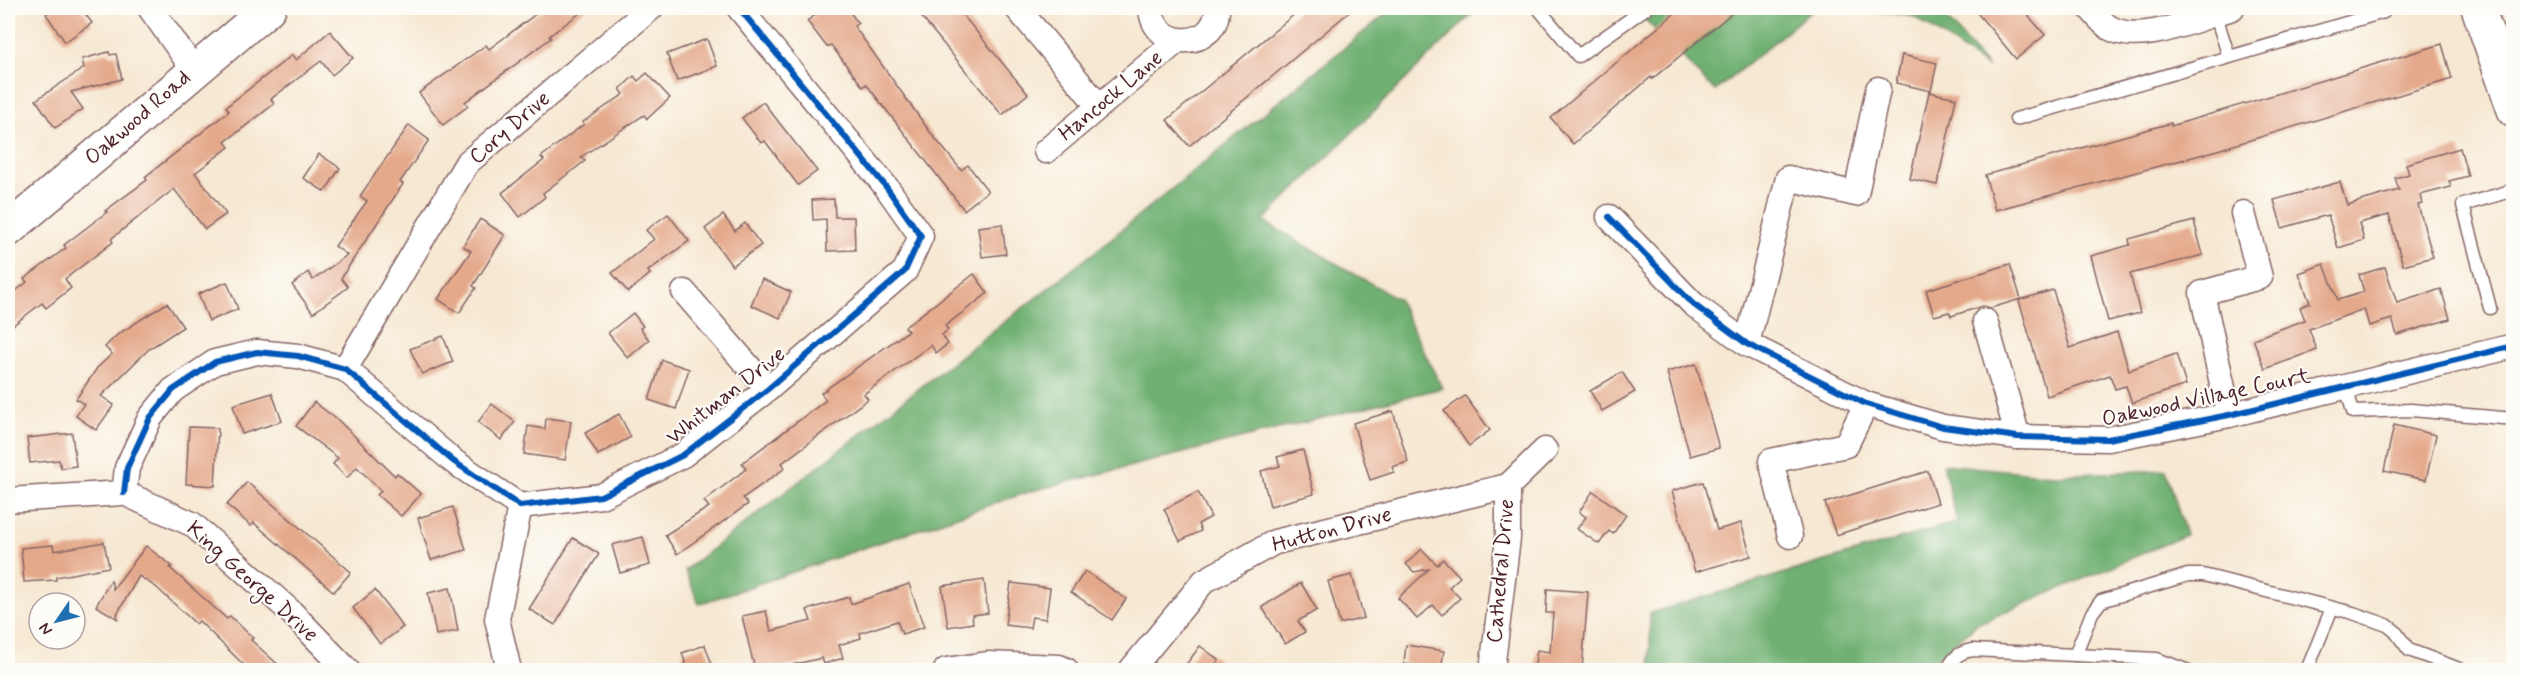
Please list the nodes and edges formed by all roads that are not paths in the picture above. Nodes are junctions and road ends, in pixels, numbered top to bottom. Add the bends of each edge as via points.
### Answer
1 (150, 8) edge
2 (269, 8) edge
3 (651, 8) edge
4 (739, 8) edge
5 (1017, 8) edge
6 (1151, 8) edge
7 (1217, 8) edge
8 (1538, 8) edge
9 (1646, 8) edge
10 (2090, 8) edge
11 (2348, 8) edge
12 (2478, 8) edge
13 (2224, 10) edge
14 (2384, 12) dead end
15 (2352, 21) junction
16 (1177, 40) junction
17 (2229, 57) junction
18 (194, 70) junction
19 (1878, 89) dead end
20 (1098, 105) junction
21 (2514, 110) edge
22 (2016, 119) dead end
23 (1046, 151) dead end
24 (2514, 190) edge
25 (2243, 213) dead end
26 (1609, 217) dead end
27 (8, 230) edge
28 (684, 292) dead end
29 (2490, 308) dead end
30 (1985, 321) dead end
31 (1747, 344) junction
32 (2514, 346) edge
33 (345, 369) junction
34 (2346, 386) junction
35 (768, 389) junction
36 (1866, 404) junction
37 (2229, 415) junction
38 (2514, 419) edge
39 (2018, 437) junction
40 (1545, 450) dead end
41 (1508, 486) junction
42 (124, 493) junction
43 (8, 500) edge
44 (520, 506) junction
45 (1790, 536) dead end
46 (2332, 608) junction
47 (2075, 655) junction
48 (347, 670) edge
49 (509, 670) edge
50 (946, 670) edge
51 (1066, 670) edge
52 (1131, 670) edge
53 (1492, 670) edge
54 (1947, 670) edge
55 (2186, 670) edge
56 (2307, 670) edge
57 (2462, 670) edge

1 - 18 street
2 - 18 street, Oakwood Road
3 - 33 street, Cory Drive via 467,163
4 - 35 street, Whitman Drive via 887,188 921,236 905,271
5 - 20 street
6 - 16 street, Hancock Lane via 1157,27
7 - 16 street, Hancock Lane via 1213,26 1204,35
8 - 9 lane via 1578,56
10 - 13 street via 2112,29 2147,34
11 - 15 lane
12 - 21 street
13 - 17 lane
14 - 15 lane
15 - 17 lane
16 - 20 street, Hancock Lane
17 - 22 lane
18 - 27 street, Oakwood Road
19 - 31 street via 1856,194 1788,178
20 - 23 street, Hancock Lane
24 - 29 lane via 2463,205
25 - 37 street via 2260,277 2202,293
26 - 31 street, Oakwood Village Court via 1693,304
28 - 35 street
30 - 39 street
31 - 36 street, Oakwood Village Court
32 - 34 street, Oakwood Village Court
33 - 42 street via 298,356 257,352 215,362 173,390 150,418 127,468
33 - 44 street via 453,461
34 - 37 street, Oakwood Village Court
34 - 38 lane via 2353,412 2411,410
35 - 44 street, Whitman Drive via 683,455 601,496
36 - 39 street, Oakwood Village Court via 1943,427
36 - 45 street via 1846,445 1771,461
37 - 39 street, Oakwood Village Court via 2108,439
40 - 41 street, Cathedral Drive
41 - 52 street, Hutton Drive via 1275,542 1204,580
41 - 53 street, Cathedral Drive via 1508,538
42 - 43 street, King George Drive
42 - 48 street, King George Drive via 192,524 291,612
44 - 49 street via 497,619
46 - 47 lane via 2203,575 2188,575 2101,601 2091,613
46 - 56 lane
46 - 57 lane via 2387,625 2409,650
47 - 54 lane via 1974,650 1961,652
47 - 55 lane via 2157,659
50 - 51 street via 987,664

